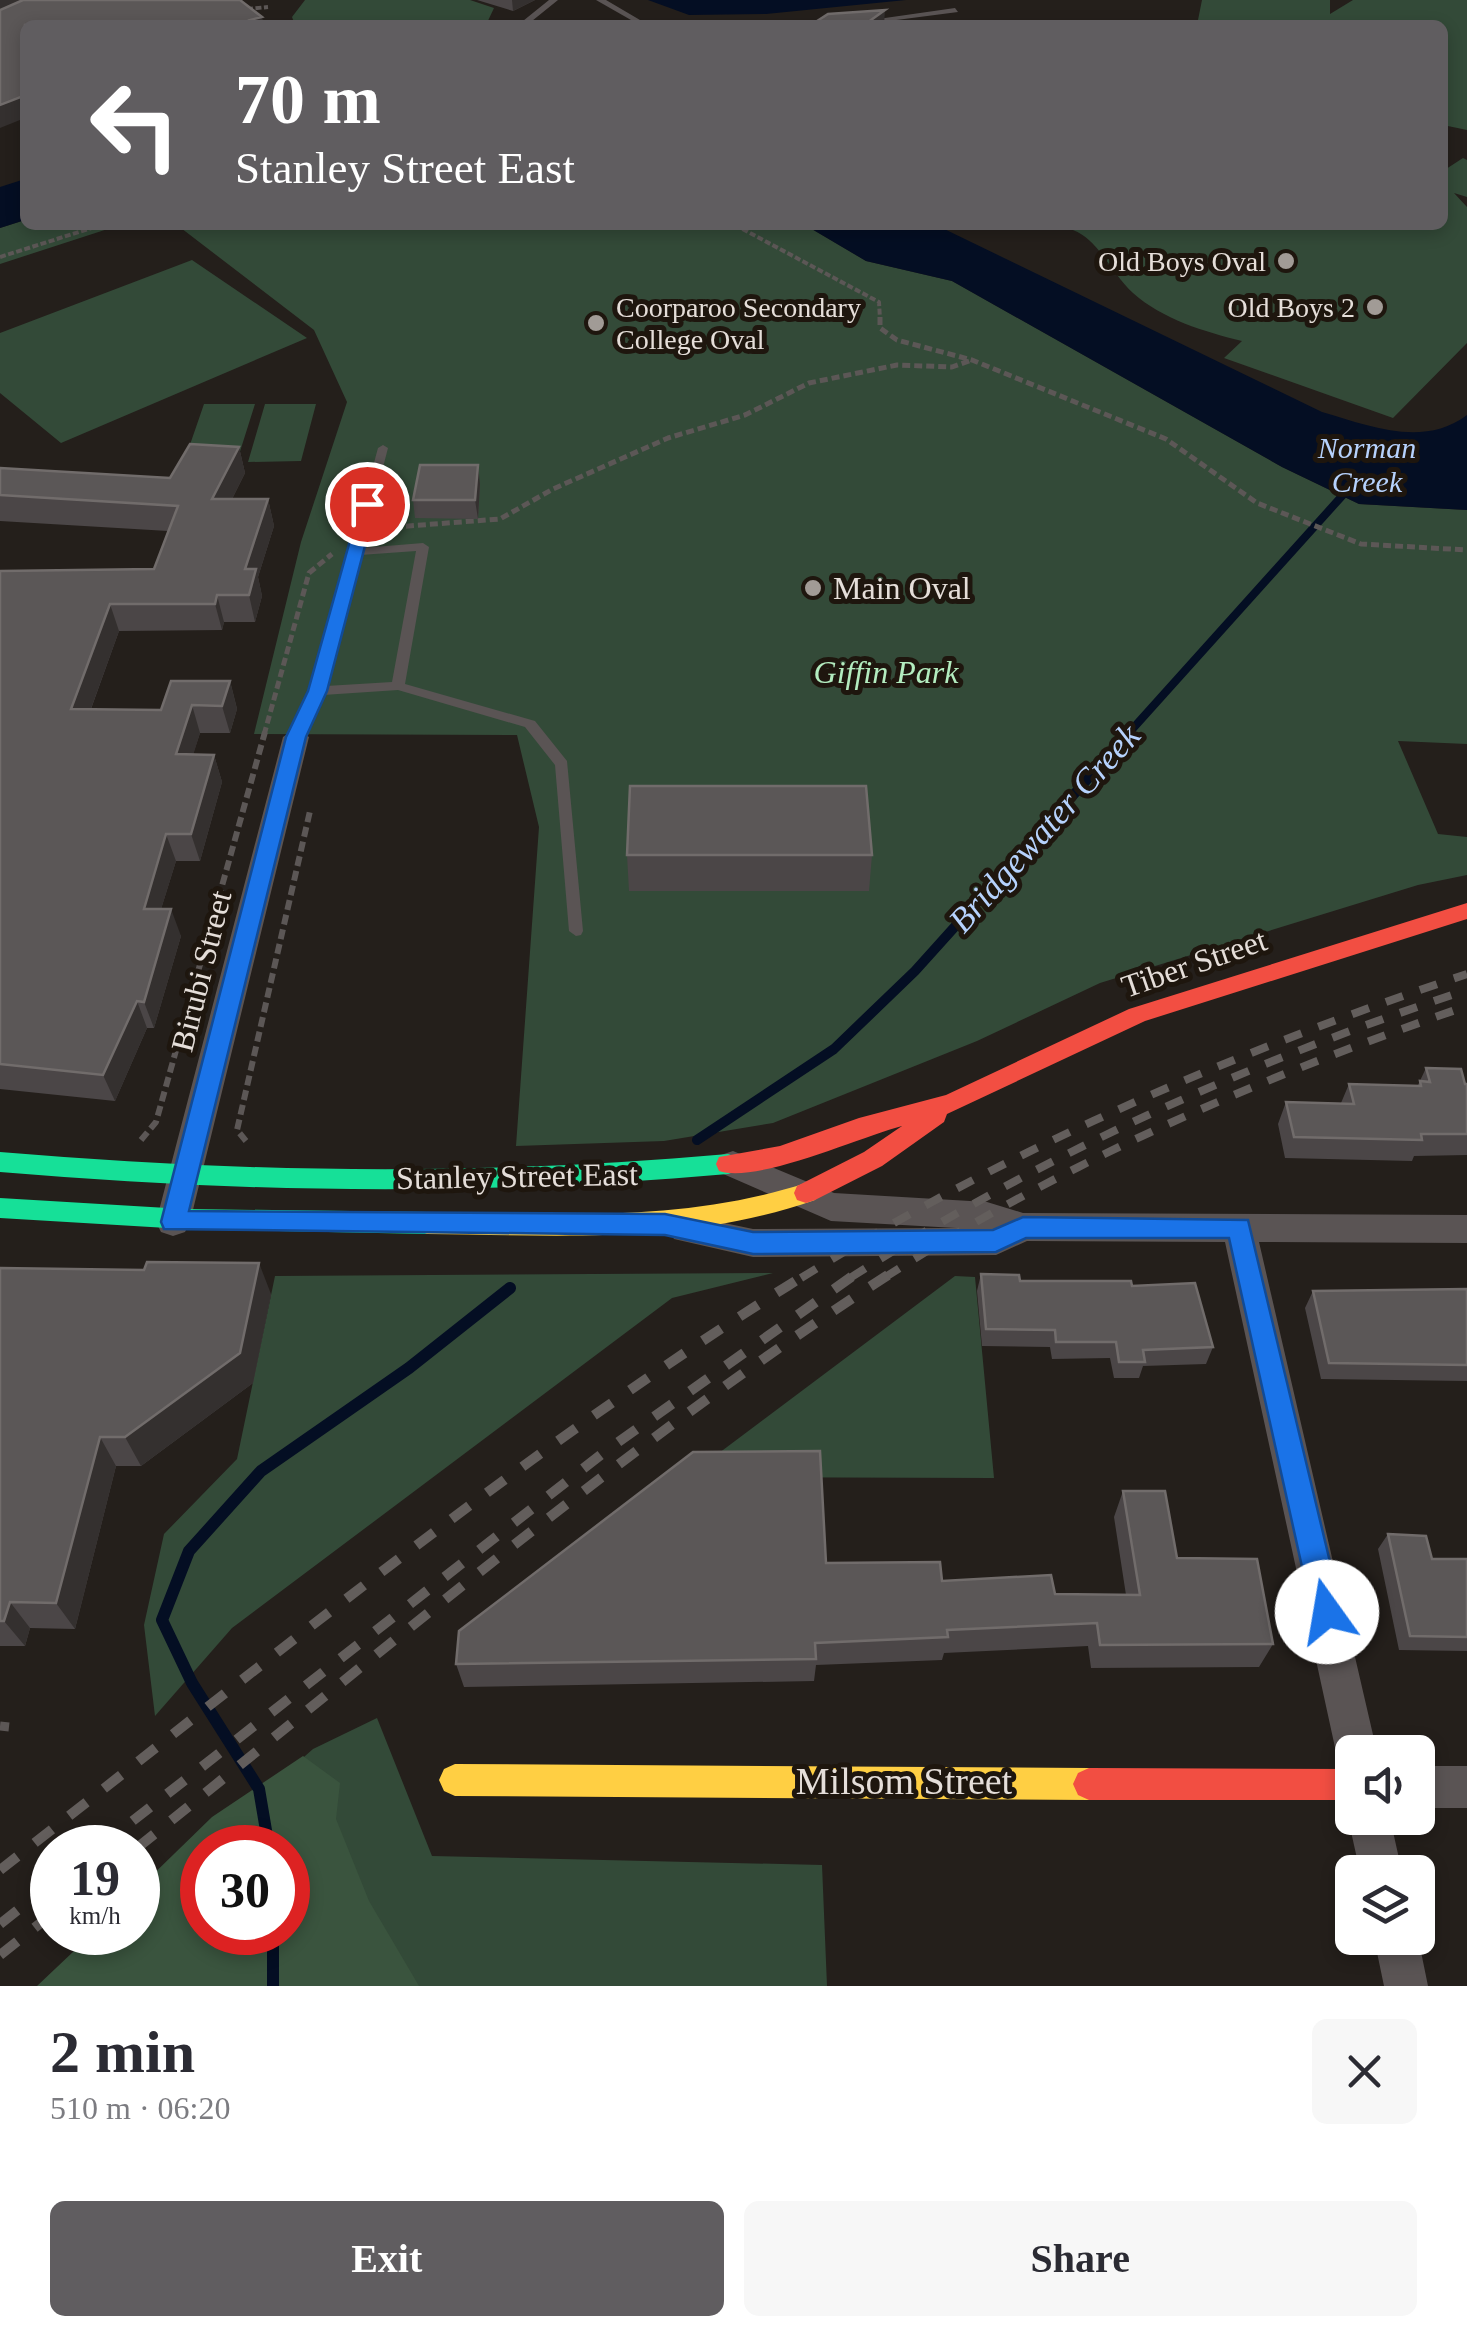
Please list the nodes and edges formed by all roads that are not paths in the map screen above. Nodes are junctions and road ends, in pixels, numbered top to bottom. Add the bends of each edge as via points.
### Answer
1 (554, 0) edge
2 (600, 0) edge
3 (956, 10) dead end
4 (528, 20) edge
5 (629, 20) edge
6 (879, 20) edge
7 (383, 448) dead end
8 (358, 552) junction
9 (398, 686) junction
10 (318, 691) junction
11 (296, 737) joint
12 (1467, 911) edge
13 (576, 931) dead end
14 (952, 1102) junction
15 (0, 1162) edge
16 (733, 1164) junction
17 (186, 1176) junction
18 (798, 1196) junction
19 (0, 1208) edge
20 (173, 1222) junction
21 (665, 1224) junction
22 (1023, 1228) junction
23 (1239, 1228) junction
24 (1467, 1228) edge
25 (1353, 1735) edge
26 (456, 1780) dead end
27 (1335, 1784) edge
28 (1435, 1787) edge
29 (1467, 1787) edge
30 (1400, 1955) edge
31 (1406, 1986) edge

1 - 4 lane
2 - 5 lane
3 - 6 lane
7 - 8 lane
8 - 9 lane via 424,547
8 - 10 lane
9 - 10 lane
9 - 13 lane via 530,724 562,764
10 - 11 lane
11 - 17 street, Birubi Street
12 - 14 main road, Tiber Street via 1198,992
14 - 16 main road, Tiber Street via 780,1156
14 - 18 main road, Tiber Street via 887,1153
15 - 17 main road, Stanley Street East
16 - 17 main road, Stanley Street East via 598,1178
16 - 18 street, Stanley Street East
17 - 20 street, Birubi Street
18 - 21 main road, Tiber Street
18 - 22 street, Stanley Street East via 850,1210 988,1216
19 - 20 main road, Stanley Street East
20 - 21 main road, Stanley Street East
21 - 22 street, Stanley Street East via 753,1243 996,1241
22 - 23 street, Stanley Street East
23 - 24 street, Stanley Street East
23 - 25 street
26 - 27 main road, Milsom Street
28 - 29 street
30 - 31 street

